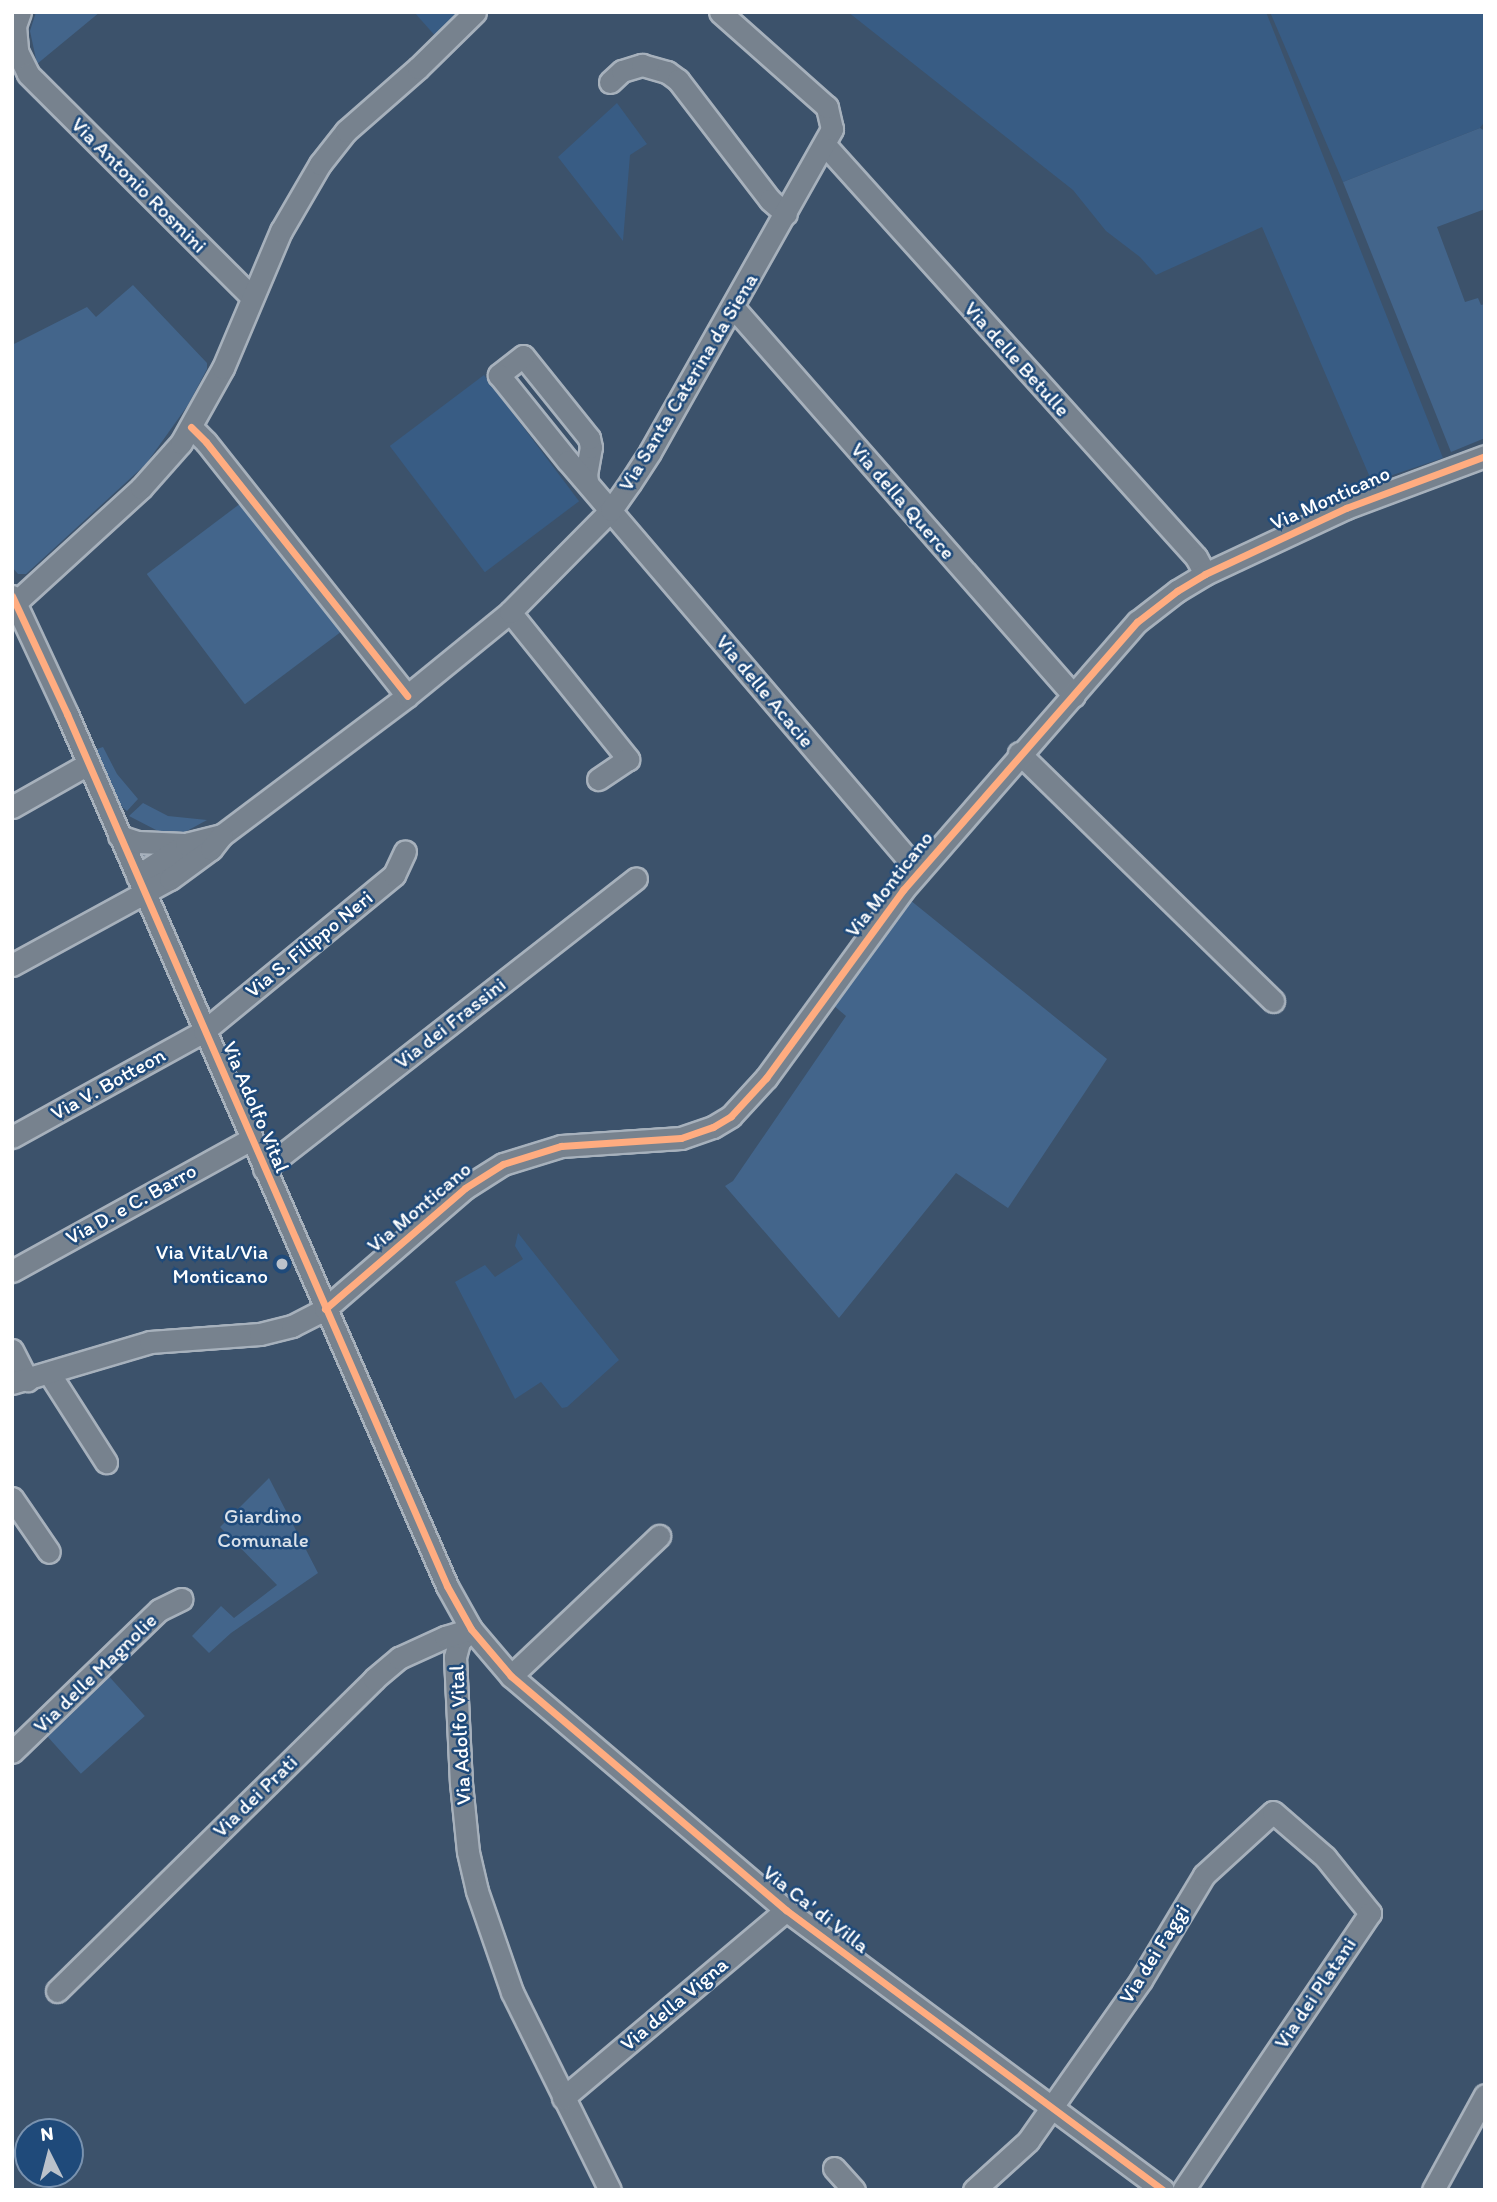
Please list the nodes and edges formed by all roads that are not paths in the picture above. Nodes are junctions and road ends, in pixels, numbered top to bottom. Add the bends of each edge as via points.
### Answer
1 (20, 12) edge
2 (475, 12) edge
3 (720, 12) edge
4 (610, 82) dead end
5 (828, 137) junction
6 (786, 214) junction
7 (251, 296) junction
8 (733, 307) junction
9 (191, 427) junction
10 (1485, 456) edge
11 (587, 481) junction
12 (611, 510) junction
13 (1205, 574) junction
14 (14, 600) edge
15 (510, 612) junction
16 (407, 696) junction
17 (1074, 696) junction
18 (1020, 753) junction
19 (88, 764) junction
20 (598, 779) dead end
21 (12, 807) edge
22 (222, 835) junction
23 (119, 836) junction
24 (186, 844) junction
25 (405, 851) dead end
26 (918, 872) junction
27 (636, 878) dead end
28 (141, 884) junction
29 (12, 965) edge
30 (1273, 1001) dead end
31 (204, 1031) junction
32 (12, 1137) edge
33 (251, 1139) junction
34 (264, 1169) junction
35 (12, 1271) edge
36 (325, 1309) junction
37 (12, 1350) edge
38 (49, 1373) junction
39 (20, 1381) edge
40 (107, 1462) dead end
41 (12, 1498) edge
42 (659, 1536) dead end
43 (49, 1552) dead end
44 (182, 1600) dead end
45 (471, 1629) junction
46 (511, 1676) junction
47 (12, 1752) edge
48 (1273, 1812) joint
49 (786, 1910) junction
50 (57, 1991) dead end
51 (1485, 2095) edge
52 (563, 2098) junction
53 (1050, 2109) junction
54 (834, 2168) dead end
55 (610, 2190) edge
56 (854, 2190) edge
57 (974, 2190) edge
58 (1163, 2190) edge
59 (1184, 2190) edge
60 (1433, 2190) edge

1 - 7 street, Via Antonio Rosmini via 15,26 17,51 28,74
2 - 7 street via 329,151 297,200
3 - 5 street via 827,107
4 - 6 street via 622,71 642,65 678,80 770,200
5 - 6 street, Via Santa Caterina da Siena
5 - 13 street, Via delle Betulle via 1196,557
6 - 8 street, Via Santa Caterina da Siena
7 - 9 street via 238,337
8 - 12 street, Via Santa Caterina da Siena via 650,452
8 - 17 street, Via della Querce
9 - 14 street via 141,488
9 - 16 street
10 - 13 street, Via Monticano via 1346,508
11 - 11 street, Via delle Acacie via 589,438 523,356 499,375
11 - 12 street, Via delle Acacie
12 - 15 street, Via Santa Caterina da Siena
12 - 26 street, Via delle Acacie
13 - 17 street, Via Monticano via 1137,622
14 - 19 street, Via Adolfo Vital
15 - 16 street, Via Santa Caterina da Siena
15 - 20 street via 628,759
16 - 22 street, Via Santa Caterina da Siena
17 - 18 street, Via Monticano
18 - 26 street, Via Monticano
18 - 30 street
19 - 21 street
19 - 23 street, Via Adolfo Vital
22 - 24 street, Via Santa Caterina da Siena
22 - 28 street via 211,849 170,879
23 - 24 street via 138,842
23 - 28 street, Via Adolfo Vital
24 - 28 street, Via Santa Caterina da Siena
25 - 31 street, Via S. Filippo Neri via 394,874
26 - 36 street, Via Monticano via 766,1078 731,1116 681,1138 561,1146 503,1164 465,1188
27 - 34 street, Via dei Frassini
28 - 29 street
28 - 31 street, Via Adolfo Vital
31 - 32 street, Via V. Botteon
31 - 33 street, Via Adolfo Vital
33 - 34 street, Via Adolfo Vital
33 - 35 street, Via D. e C. Barro
34 - 36 street, Via Adolfo Vital
36 - 38 street, Via Monticano via 278,1330 150,1342
36 - 45 street, Via Adolfo Vital via 447,1586
37 - 39 street
38 - 39 street, Via Monticano
38 - 40 street
41 - 43 street
42 - 46 street
44 - 47 street, Via delle Magnolie via 159,1610
45 - 46 street, Via Ca' di Villa
45 - 50 street, Via dei Prati via 399,1658 374,1679
45 - 52 street, Via Adolfo Vital via 459,1642 455,1657 468,1852 483,1912 512,1992
46 - 49 street, Via Ca' di Villa
48 - 53 street, Via dei Faggi via 1204,1875 1140,1980
48 - 59 street, Via dei Platani via 1325,1857 1370,1913
49 - 52 street, Via della Vigna
49 - 53 street, Via Ca' di Villa
51 - 60 street
52 - 55 street, Via Adolfo Vital
53 - 57 street, Via dei Faggi via 1028,2141
53 - 58 street, Via Ca' di Villa
54 - 56 street

